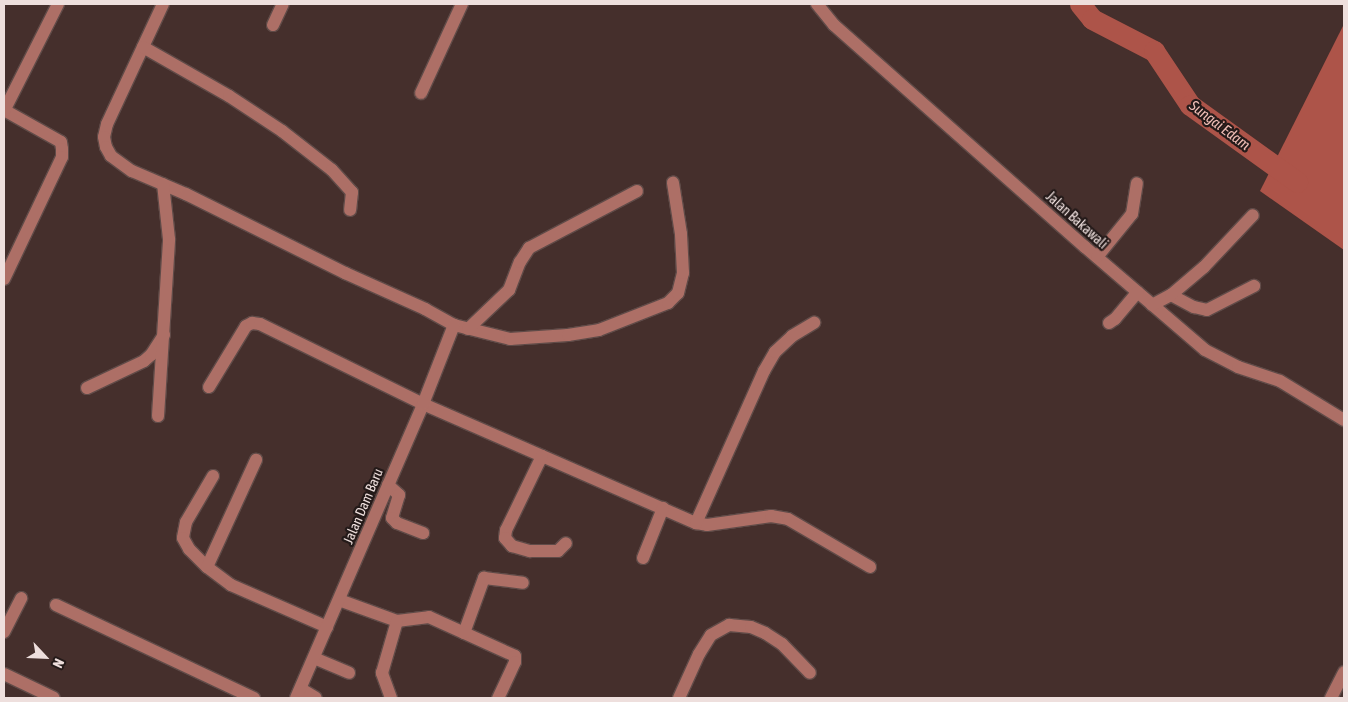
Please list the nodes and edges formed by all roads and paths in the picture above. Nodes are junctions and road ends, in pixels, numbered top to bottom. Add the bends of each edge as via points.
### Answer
1 (58, 4) edge
2 (163, 4) edge
3 (283, 4) edge
4 (462, 4) edge
5 (816, 4) edge
6 (273, 25) dead end
7 (143, 47) junction
8 (421, 93) dead end
9 (4, 111) edge
10 (673, 183) dead end
11 (1136, 183) dead end
12 (163, 184) junction
13 (637, 191) dead end
14 (350, 210) dead end
15 (1253, 215) dead end
16 (1097, 257) junction
17 (4, 279) edge
18 (1254, 286) dead end
19 (1138, 292) junction
20 (1171, 295) junction
21 (1152, 305) junction
22 (814, 322) dead end
23 (1109, 323) dead end
24 (454, 325) junction
25 (468, 329) junction
26 (165, 332) junction
27 (209, 387) dead end
28 (87, 388) dead end
29 (423, 404) junction
30 (158, 416) dead end
31 (1344, 420) edge
32 (542, 456) junction
33 (256, 460) dead end
34 (213, 476) dead end
35 (388, 485) junction
36 (663, 508) junction
37 (696, 523) junction
38 (423, 533) dead end
39 (566, 543) dead end
40 (643, 558) dead end
41 (870, 566) dead end
42 (207, 567) junction
43 (523, 583) dead end
44 (21, 598) dead end
45 (339, 600) junction
46 (56, 605) dead end
47 (397, 621) junction
48 (327, 628) junction
49 (4, 632) edge
50 (464, 632) junction
51 (314, 658) junction
52 (1344, 672) edge
53 (349, 673) dead end
54 (810, 673) dead end
55 (4, 674) edge
56 (298, 694) edge
57 (50, 697) edge
58 (254, 698) edge
59 (316, 698) edge
60 (391, 698) edge
61 (498, 698) edge
62 (679, 698) edge
63 (1331, 698) edge

1 - 9 street
2 - 7 street
3 - 6 street
4 - 8 street
5 - 16 street, Jalan Bakawali via 834,25
7 - 12 street via 104,137 111,156 132,171
7 - 14 street via 230,96 332,170 352,192
9 - 17 street via 61,142 62,157
10 - 25 street via 683,273 678,293 668,303 599,330 568,336 519,340
11 - 16 street via 1132,214
12 - 24 street
12 - 26 street via 169,239
13 - 25 street via 524,252 509,290
15 - 20 street via 1204,267
16 - 19 street, Jalan Bakawali
18 - 20 street via 1206,310 1194,308
19 - 21 street, Jalan Bakawali
19 - 23 street
20 - 21 street
21 - 31 street, Jalan Bakawali via 1215,357 1280,381
22 - 37 street via 792,336 771,358
24 - 25 street
24 - 29 street, Jalan Dam Baru
26 - 28 street via 151,356
26 - 30 street
27 - 29 street via 246,326 252,323 260,324
29 - 32 street
29 - 35 street, Jalan Dam Baru
32 - 36 street
32 - 39 street via 505,538 512,546 530,552 558,551
33 - 42 street
34 - 42 street via 186,522 184,538 189,549
35 - 38 street via 399,495 392,518
35 - 45 street, Jalan Dam Baru
36 - 37 street
36 - 40 street
37 - 41 street via 707,525 771,516 788,519
42 - 48 street via 246,592
43 - 50 street via 484,578
44 - 49 street
45 - 47 street
45 - 48 street, Jalan Dam Baru
46 - 58 street
47 - 50 street via 429,617
47 - 60 street via 382,673
48 - 51 street, Jalan Dam Baru
50 - 61 street via 516,658
51 - 53 street
51 - 56 street, Jalan Dam Baru
52 - 63 street
54 - 62 street via 782,644 751,627 729,625 711,635
55 - 57 street
56 - 59 street

